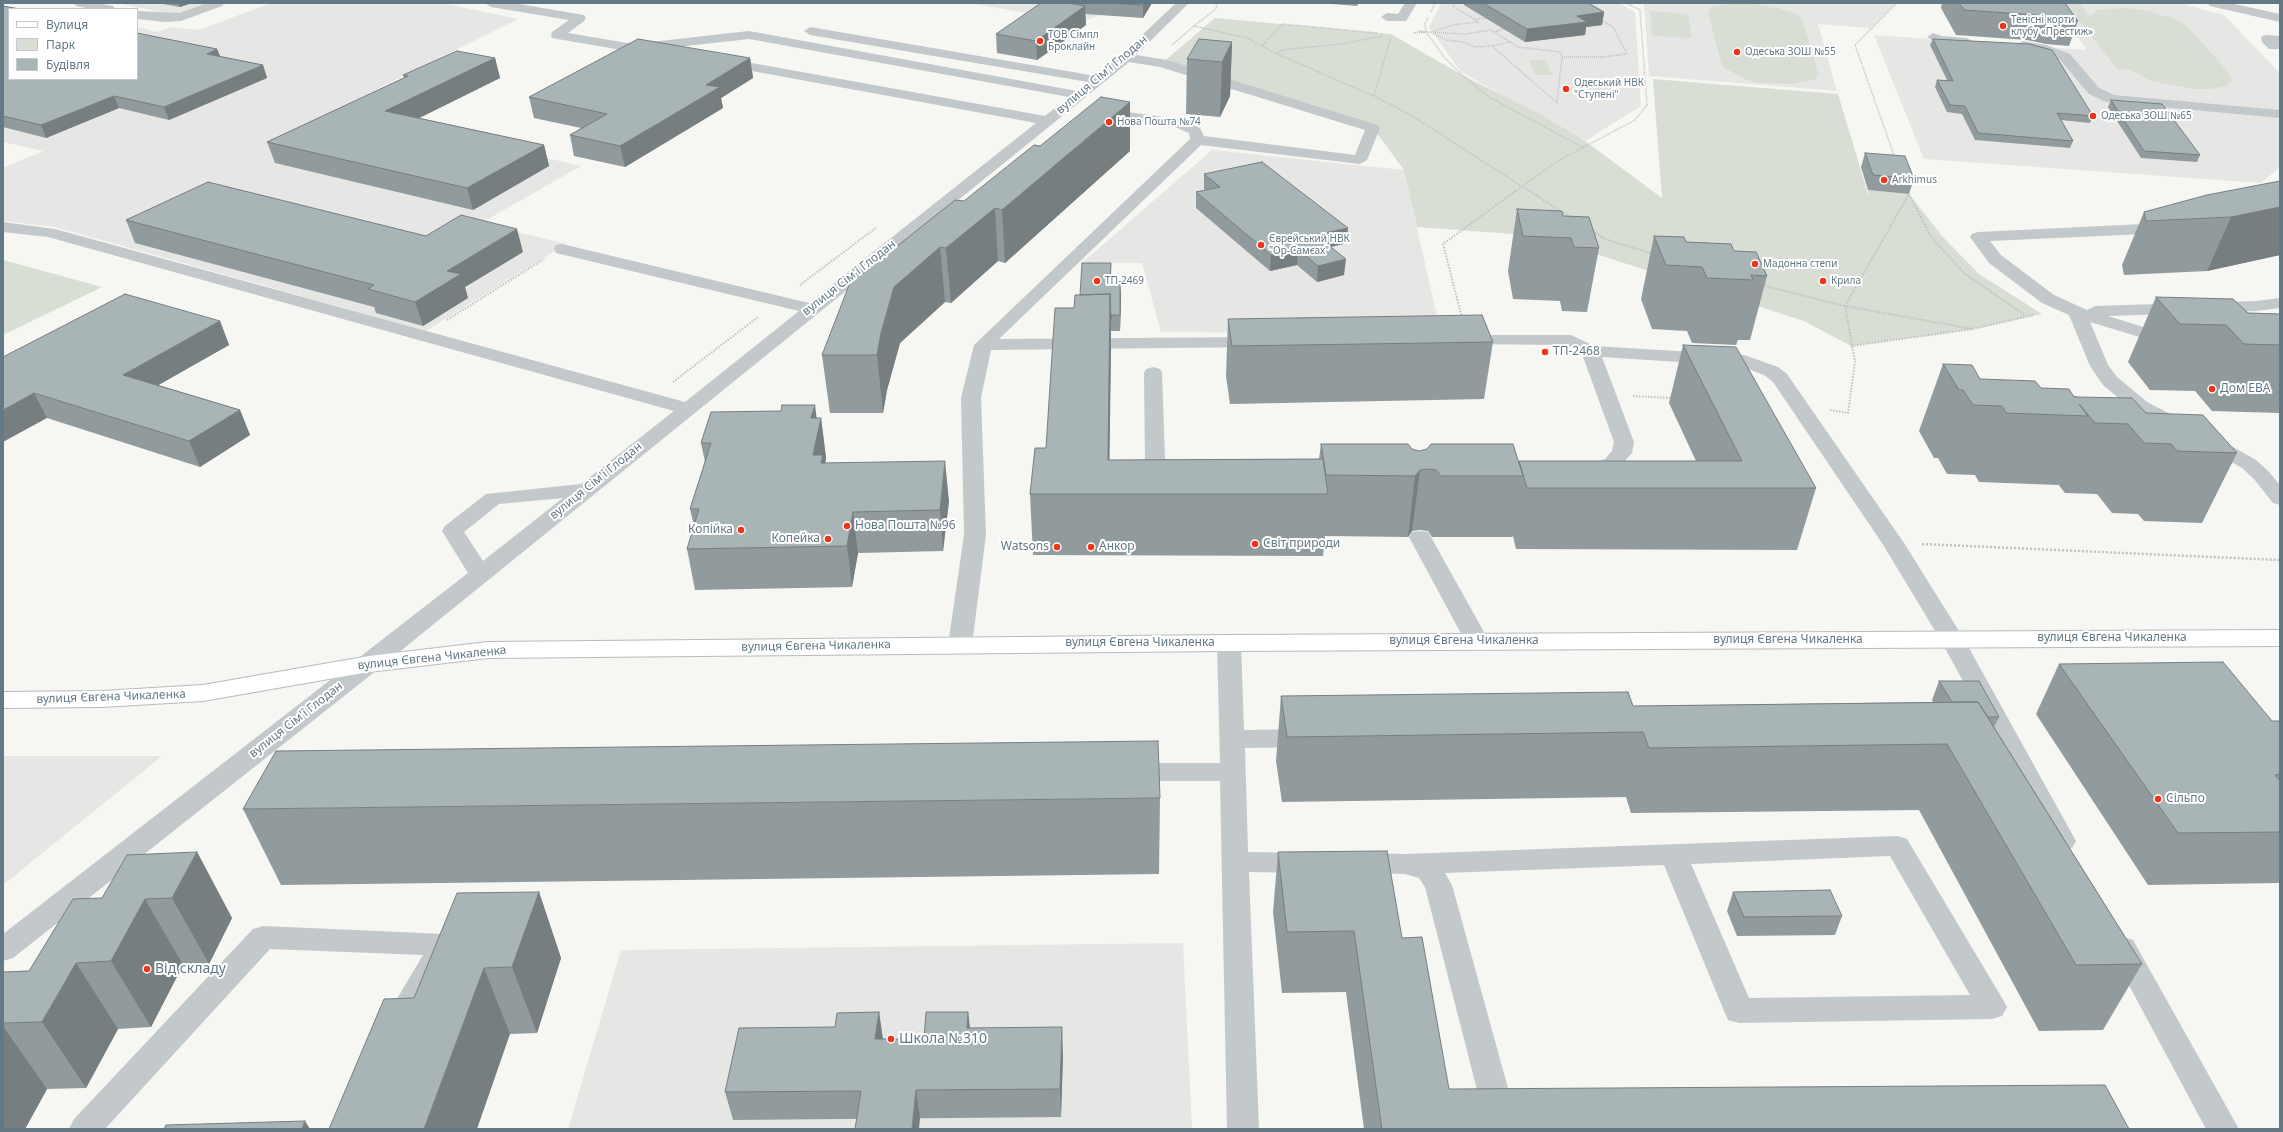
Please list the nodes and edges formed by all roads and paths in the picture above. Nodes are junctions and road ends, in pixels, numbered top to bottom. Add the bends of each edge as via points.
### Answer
1 (80, 3) edge
2 (218, 3) edge
3 (491, 3) edge
4 (1183, 3) edge
5 (1217, 3) edge
6 (1411, 3) edge
7 (1435, 3) edge
8 (1453, 3) edge
9 (1626, 3) edge
10 (1898, 3) edge
11 (2214, 3) edge
12 (104, 8) edge
13 (138, 15) edge
14 (1387, 17) dead end
15 (1596, 17) edge
16 (1494, 18) edge
17 (2280, 18) edge
18 (1474, 19) junction
19 (1194, 26) junction
20 (1507, 28) edge
21 (804, 30) dead end
22 (1426, 32) junction
23 (1431, 32) junction
24 (1494, 32) junction
25 (1383, 34) dead end
26 (1934, 37) dead end
27 (1511, 42) junction
28 (1979, 42) edge
29 (2011, 44) edge
30 (1262, 46) junction
31 (1492, 46) junction
32 (1276, 54) junction
33 (1562, 57) junction
34 (1126, 58) junction
35 (1152, 61) junction
36 (752, 66) dead end
37 (1098, 80) junction
38 (1079, 96) junction
39 (1374, 96) junction
40 (1064, 107) junction
41 (2280, 114) edge
42 (1048, 121) junction
43 (1198, 140) junction
44 (1584, 148) junction
45 (1897, 164) edge
46 (1522, 188) junction
47 (1907, 188) edge
48 (1909, 194) junction
49 (1573, 219) edge
50 (2182, 222) dead end
51 (3, 227) edge
52 (1592, 231) edge
53 (562, 249) dead end
54 (1656, 255) dead end
55 (545, 259) dead end
56 (1760, 284) edge
57 (2280, 303) edge
58 (1845, 306) junction
59 (811, 309) junction
60 (2077, 312) junction
61 (2025, 316) junction
62 (450, 325) dead end
63 (1973, 329) junction
64 (1444, 340) edge
65 (1467, 340) junction
66 (1277, 342) edge
67 (983, 345) junction
68 (2182, 345) edge
69 (1851, 346) junction
70 (1590, 351) junction
71 (1153, 373) dead end
72 (666, 379) dead end
73 (674, 381) dead end
74 (1631, 396) dead end
75 (1678, 398) dead end
76 (1797, 403) junction
77 (686, 408) junction
78 (1573, 471) edge
79 (1200, 476) edge
80 (2276, 489) edge
81 (585, 490) junction
82 (1420, 536) dead end
83 (1893, 543) junction
84 (2280, 560) edge
85 (480, 574) junction
86 (2280, 638) edge
87 (1952, 639) junction
88 (1477, 641) junction
89 (1229, 643) junction
90 (960, 645) junction
91 (369, 664) junction
92 (3, 700) edge
93 (1327, 738) edge
94 (1232, 739) junction
95 (1105, 772) edge
96 (1233, 772) junction
97 (1674, 855) junction
98 (2074, 860) edge
99 (1236, 862) junction
100 (1405, 864) junction
101 (2112, 929) edge
102 (3, 950) edge
103 (384, 1044) edge
104 (1525, 1120) edge
105 (85, 1129) edge
106 (1243, 1129) edge
107 (2222, 1129) edge

1 - 12 street
2 - 13 street via 181,17
3 - 38 street via 580,18 557,35 633,48 749,35
4 - 34 street, вулиця Сім'ї Глодан
5 - 19 path via 1216,8
6 - 14 street via 1402,18
7 - 22 path via 1425,24
8 - 18 path via 1454,8
9 - 44 path via 1640,10 1647,105 1635,120
10 - 45 path via 1870,28 1855,46
11 - 17 street
15 - 33 path via 1613,27 1627,54
16 - 18 path
18 - 23 path via 1478,22 1452,25
19 - 30 path via 1247,38
19 - 35 path
20 - 24 path
21 - 37 street
22 - 23 path
22 - 44 path via 1445,58 1488,97
23 - 24 path
23 - 31 path via 1446,40 1464,42 1475,47
24 - 27 path
25 - 30 path via 1282,24
26 - 28 street via 1940,40
27 - 31 path
27 - 33 path via 1518,47 1560,52
29 - 41 street via 2041,48 2065,57 2094,91 2111,99
30 - 32 path
31 - 33 path via 1557,103
32 - 39 path
32 - 39 path via 1282,50 1341,44 1391,34
34 - 35 street
34 - 37 street, вулиця Сім'ї Глодан
35 - 43 street via 1373,128 1360,160
36 - 42 street
37 - 38 street, вулиця Сім'ї Глодан
38 - 40 street, вулиця Сім'ї Глодан
39 - 46 path via 1411,115
40 - 42 street, вулиця Сім'ї Глодан
40 - 43 street via 1179,123 1195,131
42 - 59 street, вулиця Сім'ї Глодан
43 - 67 street
44 - 46 path via 1556,162
46 - 49 path
46 - 65 path via 1443,244
47 - 48 path
48 - 58 path
48 - 61 path via 1931,237 1965,274
50 - 60 street via 2144,229 1978,237 1995,259 2031,287 2048,299
51 - 77 street via 48,232
52 - 54 path via 1605,239
53 - 59 street
55 - 62 path via 443,323
56 - 58 path
57 - 60 street
58 - 63 path
58 - 69 path
59 - 77 street, вулиця Сім'ї Глодан
60 - 61 path
60 - 68 street
60 - 80 street via 2099,366 2125,395 2140,406 2249,464
61 - 63 path
63 - 69 path
64 - 65 street
65 - 70 street via 1571,340
66 - 67 street
67 - 90 street via 971,398 975,535
69 - 76 path via 1855,362 1848,413
70 - 76 street via 1744,361 1771,371 1780,378
70 - 78 street via 1624,442 1622,453 1612,463 1596,470
71 - 79 street via 1155,460 1169,471
72 - 73 path
74 - 75 path
76 - 83 street
77 - 81 street, вулиця Сім'ї Глодан
81 - 85 street, вулиця Сім'ї Глодан
81 - 85 street via 493,498 453,530
82 - 88 street
83 - 84 path
83 - 87 street
85 - 91 street, вулиця Сім'ї Глодан
86 - 87 main road, вулиця Євгена Чикаленка
87 - 88 main road, вулиця Євгена Чикаленка
87 - 98 street
88 - 89 main road, вулиця Євгена Чикаленка
89 - 90 main road, вулиця Євгена Чикаленка
89 - 94 street
90 - 91 main road, вулиця Євгена Чикаленка via 488,650
91 - 92 main road, вулиця Євгена Чикаленка via 203,693 102,699
91 - 102 street, вулиця Сім'ї Глодан
93 - 94 street
94 - 96 street
95 - 96 street
96 - 99 street
97 - 97 street via 1898,846 1992,1007 1739,1011
97 - 100 street
99 - 100 street
99 - 106 street
100 - 104 street via 1428,870 1438,885 1501,1121
101 - 107 street
103 - 105 street via 445,945 263,937

